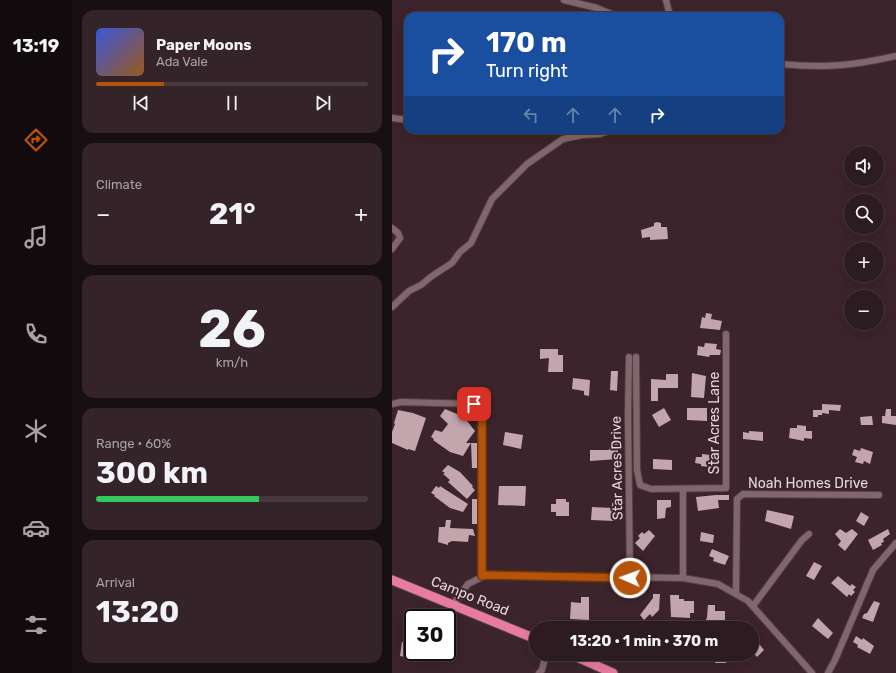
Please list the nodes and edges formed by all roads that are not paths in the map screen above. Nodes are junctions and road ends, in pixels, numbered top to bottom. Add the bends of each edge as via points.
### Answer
1 (564, 0) edge
2 (666, 0) edge
3 (606, 12) edge
4 (669, 12) edge
5 (896, 56) edge
6 (784, 64) edge
7 (392, 118) edge
8 (404, 120) edge
9 (600, 134) edge
10 (392, 228) edge
11 (392, 249) edge
12 (392, 307) edge
13 (726, 334) dead end
14 (633, 357) joint
15 (392, 404) edge
16 (683, 489) junction
17 (879, 495) dead end
18 (809, 534) dead end
19 (896, 543) edge
20 (482, 576) junction
21 (630, 578) junction
22 (683, 578) junction
23 (392, 580) edge
24 (736, 593) junction
25 (453, 604) junction
26 (753, 606) junction
27 (529, 636) edge
28 (544, 661) edge
29 (586, 661) edge
30 (539, 673) edge
31 (614, 673) edge
32 (812, 673) edge
33 (828, 673) edge

1 - 3 street
2 - 4 street
5 - 6 street via 841,66
7 - 8 street
9 - 12 street via 564,139 527,164 492,199 471,243 452,263 410,291
10 - 11 street via 400,238
13 - 16 street, Star Acres Lane via 726,488
14 - 16 street, Star Acres Lane via 637,478 643,487
14 - 21 street, Star Acres Drive via 628,415
15 - 20 street via 474,404 481,407
16 - 22 street
17 - 24 street, Noah Homes Drive via 743,494 737,499
18 - 26 street
19 - 33 street via 873,570 836,660
20 - 21 street
20 - 25 street via 468,584
21 - 22 street
22 - 24 street via 718,584
23 - 25 highway, Campo Road
24 - 26 street
25 - 27 highway, Campo Road
26 - 32 street
28 - 30 street
29 - 31 highway

